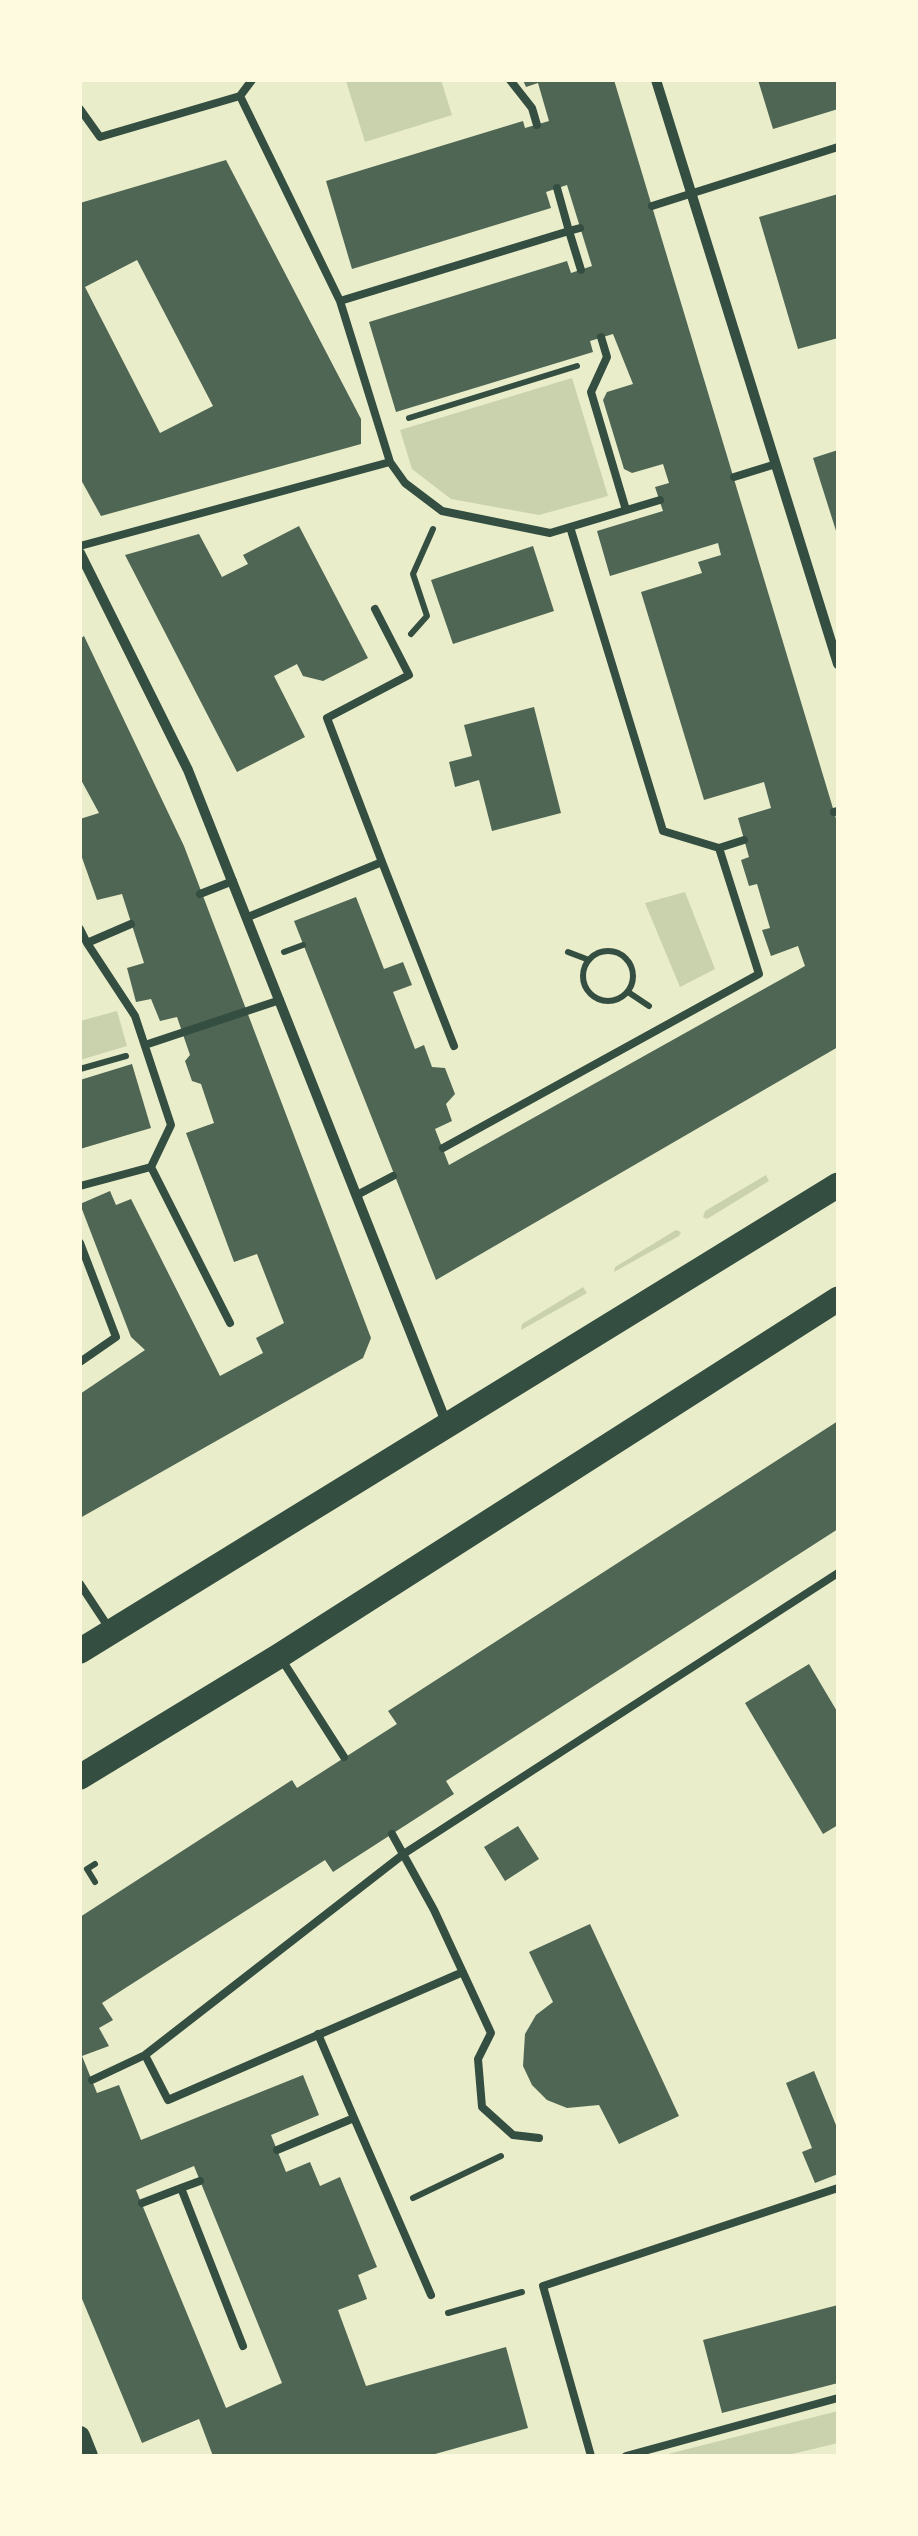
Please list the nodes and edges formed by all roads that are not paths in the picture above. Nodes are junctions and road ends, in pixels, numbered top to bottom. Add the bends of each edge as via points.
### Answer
1 (252, 80) edge
2 (510, 80) edge
3 (656, 80) edge
4 (240, 96) junction
5 (80, 109) edge
6 (537, 125) dead end
7 (838, 147) edge
8 (556, 188) dead end
9 (692, 194) junction
10 (652, 206) dead end
11 (580, 228) dead end
12 (569, 231) junction
13 (581, 270) dead end
14 (340, 301) junction
15 (601, 337) dead end
16 (390, 462) junction
17 (776, 464) junction
18 (734, 477) dead end
19 (660, 500) dead end
20 (626, 510) junction
21 (570, 527) junction
22 (80, 549) edge
23 (92, 577) junction
24 (80, 583) edge
25 (376, 609) dead end
26 (838, 664) edge
27 (744, 840) dead end
28 (719, 848) junction
29 (382, 862) junction
30 (233, 881) junction
31 (200, 894) dead end
32 (248, 917) junction
33 (131, 924) dead end
34 (80, 929) edge
35 (87, 943) junction
36 (280, 1000) junction
37 (145, 1046) junction
38 (454, 1046) dead end
39 (443, 1148) dead end
40 (152, 1167) junction
41 (394, 1176) dead end
42 (838, 1184) edge
43 (80, 1186) edge
44 (357, 1195) junction
45 (80, 1242) edge
46 (838, 1299) edge
47 (230, 1323) dead end
48 (80, 1362) edge
49 (447, 1425) junction
50 (838, 1573) edge
51 (80, 1584) edge
52 (111, 1632) junction
53 (80, 1651) edge
54 (280, 1656) junction
55 (344, 1757) dead end
56 (80, 1777) edge
57 (392, 1834) dead end
58 (405, 1853) junction
59 (463, 1972) junction
60 (318, 2034) junction
61 (145, 2055) junction
62 (92, 2080) dead end
63 (354, 2118) junction
64 (538, 2138) road end
65 (277, 2150) dead end
66 (200, 2181) dead end
67 (181, 2188) junction
68 (838, 2188) edge
69 (142, 2203) dead end
70 (431, 2295) road end
71 (243, 2346) dead end
72 (838, 2398) edge
73 (80, 2436) edge
74 (88, 2456) edge
75 (592, 2456) edge
76 (626, 2456) edge

1 - 4 lane
2 - 6 lane
3 - 9 street
4 - 5 lane via 100,138
4 - 14 lane
7 - 9 lane
8 - 12 lane
9 - 10 lane
9 - 17 street
11 - 12 lane
12 - 13 lane
12 - 14 lane
14 - 16 lane
15 - 20 lane via 607,357 590,392
16 - 21 lane via 404,483 442,512 550,533
16 - 22 lane
17 - 18 lane
17 - 26 street
19 - 20 lane
20 - 21 lane
21 - 28 lane via 663,830
22 - 23 street
23 - 24 lane
23 - 30 street via 188,770
25 - 29 lane via 409,675 327,718
27 - 28 lane
28 - 39 lane via 760,974
29 - 32 lane
29 - 38 lane
30 - 31 lane
30 - 32 street
32 - 36 street
33 - 35 lane
34 - 35 lane
35 - 37 lane via 136,1016
36 - 37 lane
36 - 44 street
37 - 40 lane via 172,1125
40 - 43 lane
40 - 47 lane
41 - 44 lane
42 - 49 main road
44 - 49 street
45 - 48 lane via 116,1337
46 - 54 main road
49 - 52 main road
50 - 58 lane
51 - 52 lane
52 - 53 main road
54 - 55 lane
54 - 56 main road
57 - 58 lane
58 - 59 lane
58 - 61 lane
59 - 60 lane
59 - 64 lane via 491,2033 478,2059 482,2106 513,2135
60 - 61 lane via 168,2100
60 - 63 lane
61 - 62 lane
63 - 65 lane
63 - 70 lane
66 - 67 lane
67 - 69 lane
67 - 71 lane
68 - 75 lane via 543,2286
72 - 76 lane
73 - 74 main road

